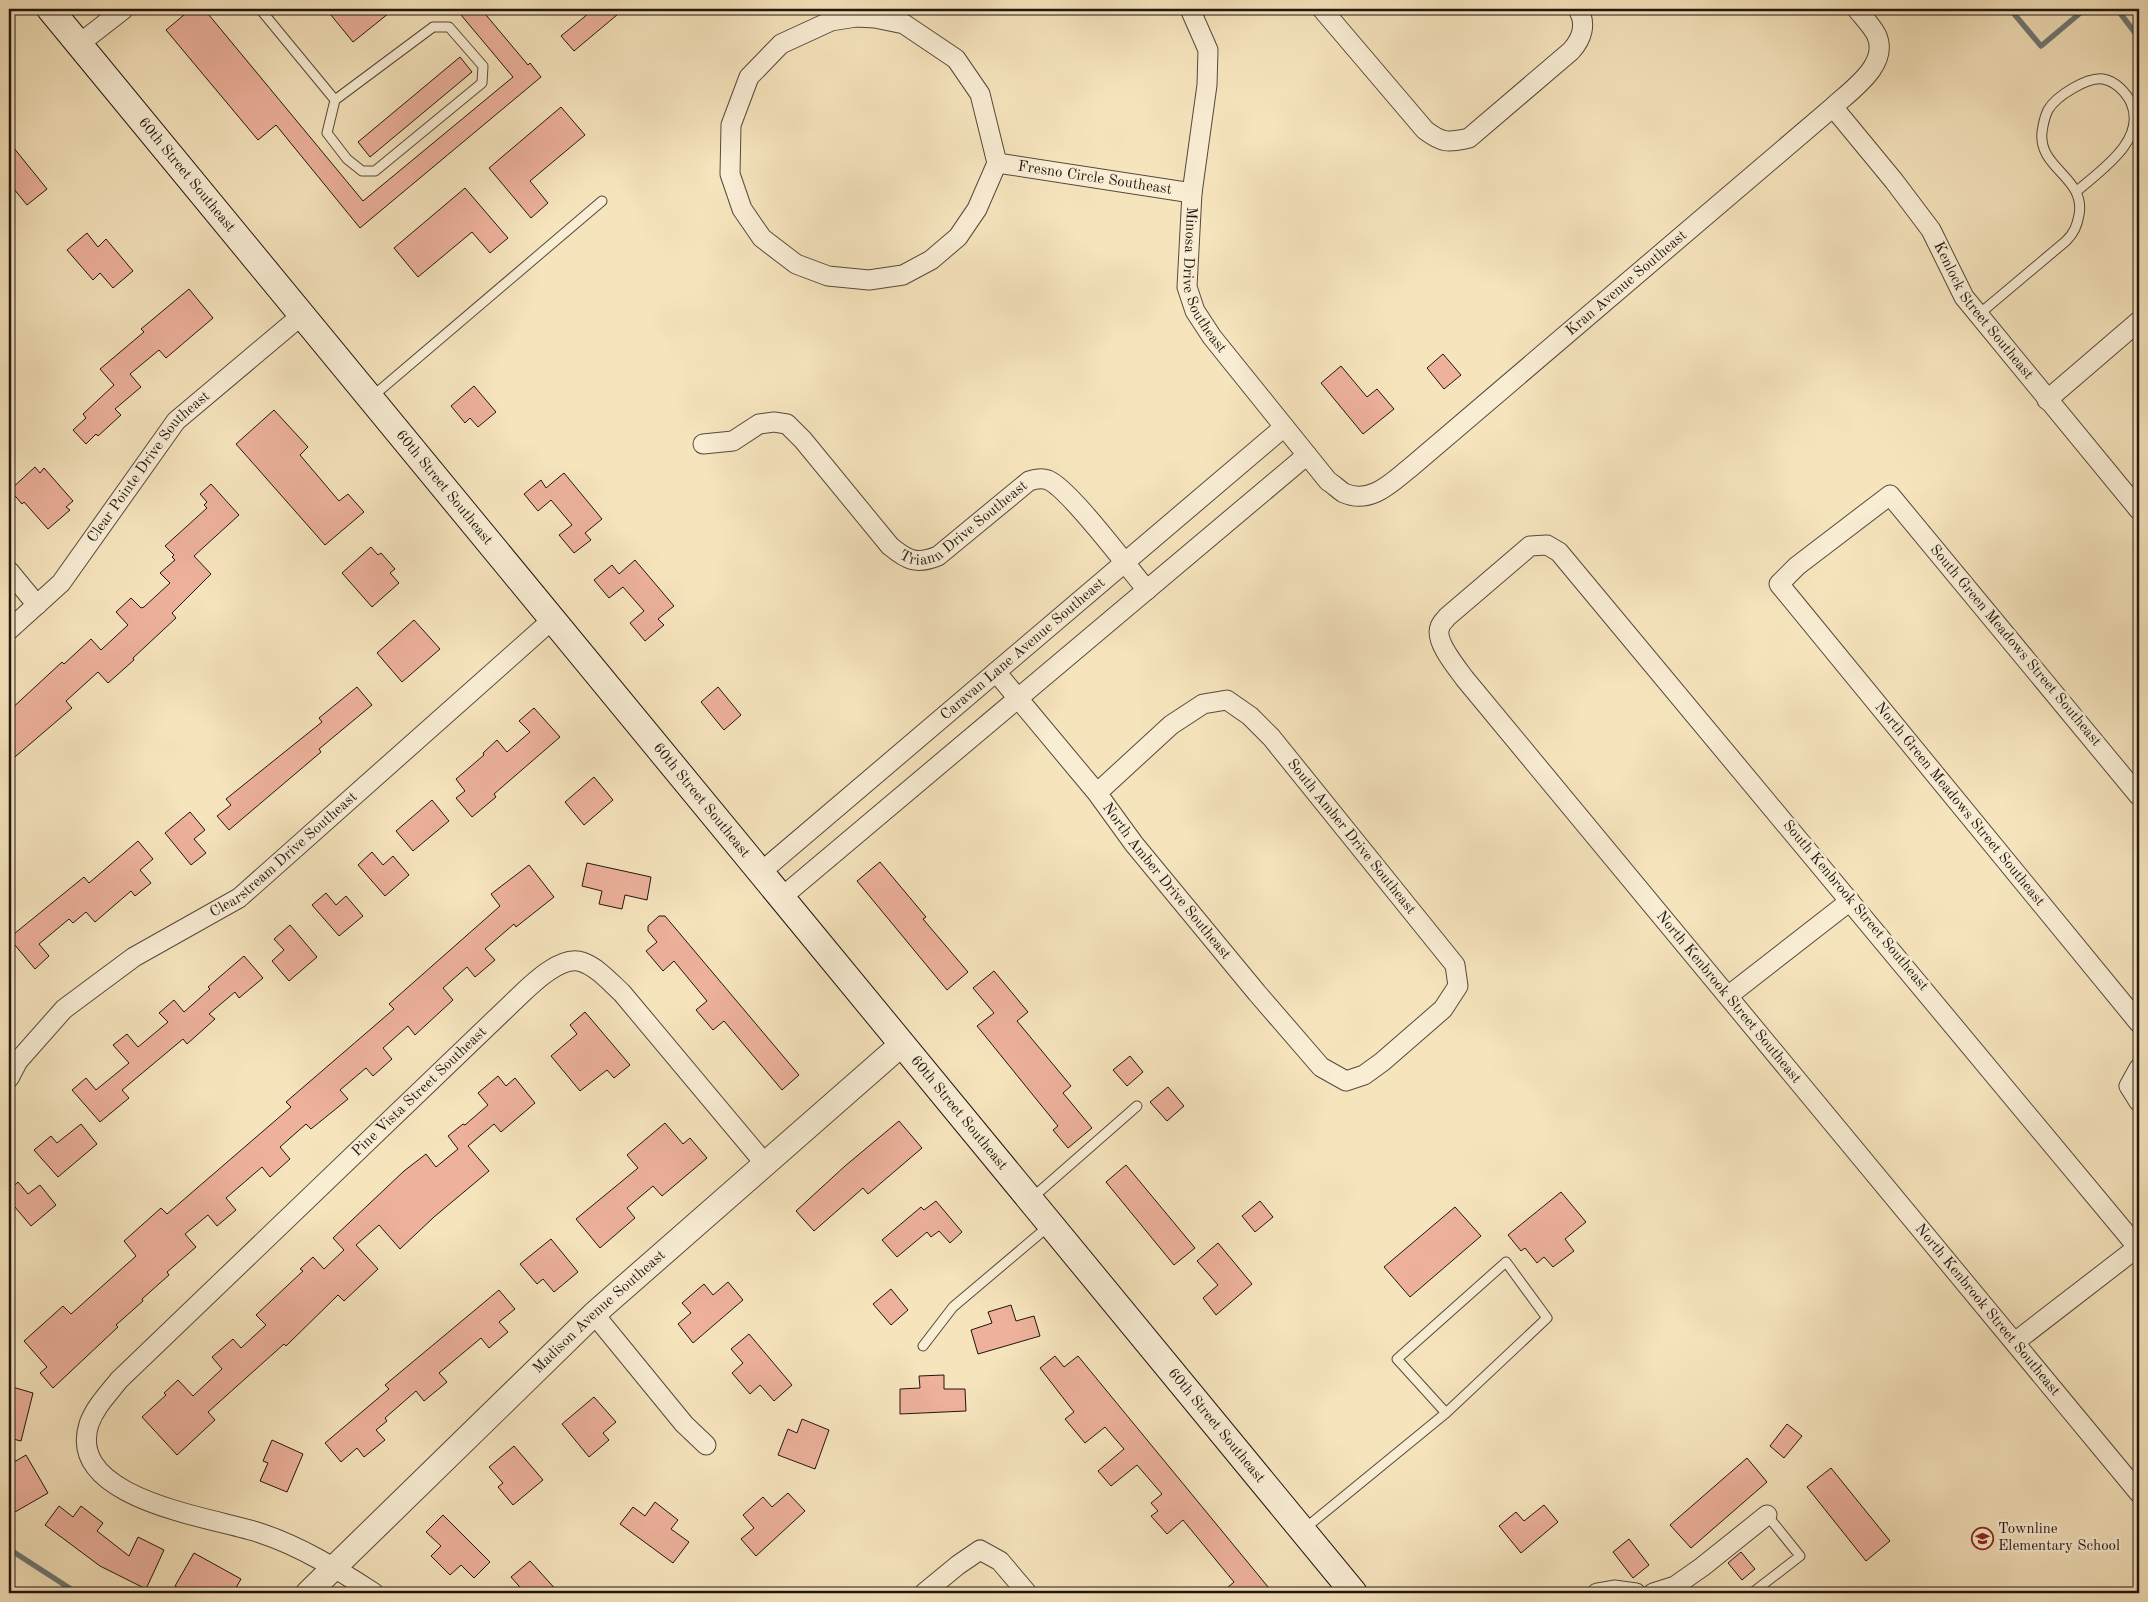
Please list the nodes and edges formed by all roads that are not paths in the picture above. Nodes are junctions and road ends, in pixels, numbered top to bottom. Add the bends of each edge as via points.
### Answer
1 (50, 9) edge
2 (124, 9) edge
3 (260, 9) edge
4 (1190, 9) edge
5 (1322, 9) edge
6 (1578, 9) edge
7 (1857, 9) edge
8 (79, 44) junction
9 (335, 100) junction
10 (1833, 107) junction
11 (997, 163) junction
12 (2077, 191) junction
13 (1192, 193) junction
14 (602, 201) dead end
15 (302, 315) junction
16 (1978, 315) junction
17 (2139, 321) edge
18 (370, 398) junction
19 (2047, 400) junction
20 (1284, 426) junction
21 (702, 444) dead end
22 (1307, 455) junction
23 (1890, 495) joint
24 (1360, 496) joint
25 (2139, 510) edge
26 (1124, 563) junction
27 (1571, 564) joint
28 (9, 571) edge
29 (1147, 590) junction
30 (37, 605) junction
31 (553, 619) junction
32 (9, 630) edge
33 (996, 672) junction
34 (1018, 698) junction
35 (1098, 793) junction
36 (2139, 796) edge
37 (760, 872) junction
38 (782, 897) junction
39 (1850, 901) junction
40 (1728, 996) junction
41 (2139, 1023) edge
42 (902, 1044) junction
43 (2139, 1068) edge
44 (9, 1078) edge
45 (1346, 1081) joint
46 (2139, 1102) edge
47 (1137, 1106) dead end
48 (766, 1165) junction
49 (1030, 1200) junction
50 (1050, 1225) junction
51 (2139, 1248) edge
52 (594, 1314) junction
53 (2015, 1342) junction
54 (923, 1346) dead end
55 (1446, 1413) junction
56 (706, 1445) dead end
57 (2139, 1493) edge
58 (1766, 1515) joint
59 (1301, 1532) junction
60 (333, 1568) junction
61 (1609, 1592) edge
62 (308, 1593) edge
63 (374, 1593) edge
64 (924, 1593) edge
65 (1027, 1593) edge
66 (1354, 1593) edge
67 (1636, 1593) edge
68 (1653, 1593) edge
69 (1752, 1593) edge

1 - 8 main road, 60th Street Southeast
2 - 8 street
3 - 9 lane
4 - 13 street, Minosa Drive Southeast via 1208,50 1207,85
5 - 6 street via 1425,130 1438,140 1450,142 1469,138 1571,51 1580,41 1584,28
7 - 10 street, Kran Avenue Southeast via 1876,35 1879,52 1874,66
8 - 15 main road, 60th Street Southeast
9 - 9 lane via 433,27 449,27 483,66 482,83 375,171 362,171 347,159 327,134
10 - 16 street, Kenlock Street Southeast via 1931,230 1964,297
10 - 24 street, Kran Avenue Southeast via 1411,467 1373,495
11 - 11 street, Fresno Circle Southeast via 980,94 956,59 904,24 875,18 831,21 781,44 749,77 731,126 730,174 742,209 762,238 796,264 828,276 869,280 903,275 931,260 958,236 977,210
11 - 13 street, Fresno Circle Southeast
12 - 12 lane via 2047,156 2042,145 2045,119 2056,99 2090,81 2102,79 2116,85 2129,98 2134,126 2117,154
12 - 16 lane via 2081,202 2077,227 2072,235
13 - 20 street, Minosa Drive Southeast via 1187,287 1195,311
14 - 18 lane
15 - 18 main road, 60th Street Southeast
15 - 30 street, Clear Pointe Drive Southeast via 176,421 60,583
16 - 19 street, Kenlock Street Southeast
17 - 19 street
18 - 31 main road, 60th Street Southeast
19 - 25 street, Kenlock Street Southeast
20 - 22 street, Minosa Drive Southeast
20 - 26 street, Caravan Lane Avenue Southeast
21 - 26 street, Triann Drive Southeast via 733,441 759,424 787,424 890,546 914,561 927,561 938,556 1029,481 1048,480 1071,499
22 - 24 street, Minosa Drive Southeast via 1344,493
22 - 29 street
23 - 36 street, South Green Meadows Street Southeast
23 - 41 street, North Green Meadows Street Southeast via 1797,566 1779,584
26 - 29 street, Triann Drive Southeast
26 - 33 street, Caravan Lane Avenue Southeast
27 - 39 street, South Kenbrook Street Southeast
27 - 40 street, North Kenbrook Street Southeast via 1546,545 1530,546 1447,617 1440,627 1439,636 1465,679
28 - 30 street
29 - 34 street
30 - 32 street, Clear Pointe Drive Southeast
31 - 37 main road, 60th Street Southeast
31 - 44 street, Clearstream Drive Southeast via 239,898 134,957 64,1009 18,1061
33 - 34 street, North Amber Drive Southeast
33 - 37 street, Caravan Lane Avenue Southeast
34 - 35 street, North Amber Drive Southeast
34 - 38 street
35 - 45 street, North Amber Drive Southeast via 1134,844 1257,993 1321,1067
35 - 45 street, South Amber Drive Southeast via 1171,726 1203,704 1227,700 1250,716 1271,737 1454,964 1458,986 1443,1009 1364,1076
37 - 38 main road, 60th Street Southeast
38 - 42 main road, 60th Street Southeast
39 - 40 street
39 - 51 street, South Kenbrook Street Southeast
40 - 53 street, North Kenbrook Street Southeast
42 - 48 street, Madison Avenue Southeast
42 - 49 main road, 60th Street Southeast
43 - 46 street via 2128,1086
47 - 49 lane
48 - 52 street, Madison Avenue Southeast
48 - 60 street, Pine Vista Street Southeast via 622,993 598,971 580,961 559,964 504,1011 119,1380 99,1404 90,1423 86,1441 92,1460 105,1477 142,1500 261,1533
49 - 50 main road, 60th Street Southeast
50 - 54 lane via 952,1307
50 - 59 main road, 60th Street Southeast
51 - 53 street
52 - 56 street via 684,1424
52 - 60 street, Madison Avenue Southeast
53 - 57 street, North Kenbrook Street Southeast
55 - 55 lane via 1547,1318 1506,1262 1397,1359
55 - 59 lane
58 - 68 street via 1702,1568 1674,1586
58 - 69 lane via 1800,1556
59 - 66 main road, 60th Street Southeast
60 - 62 street, Madison Avenue Southeast
60 - 63 street
61 - 67 street
64 - 65 street via 980,1550 1000,1561

